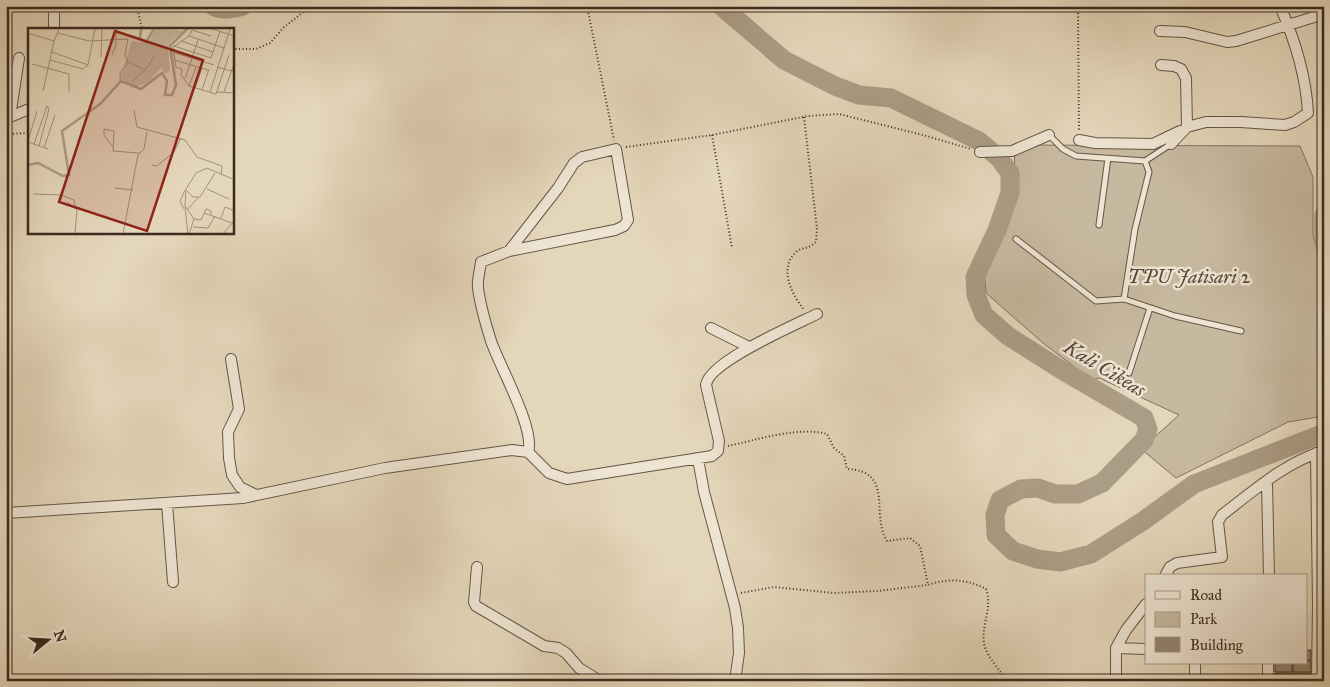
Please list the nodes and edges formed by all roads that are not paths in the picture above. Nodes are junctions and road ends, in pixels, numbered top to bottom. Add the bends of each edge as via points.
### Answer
1 (54, 6) edge
2 (1280, 6) edge
3 (1324, 14) edge
4 (1289, 25) junction
5 (54, 28) edge
6 (1160, 30) dead end
7 (19, 58) dead end
8 (1161, 65) dead end
9 (28, 109) edge
10 (8, 119) edge
11 (1186, 129) junction
12 (1049, 135) joint
13 (1079, 140) road end
14 (1171, 144) joint
15 (980, 152) road end
16 (1108, 158) junction
17 (1145, 160) junction
18 (1099, 224) dead end
19 (1016, 239) dead end
20 (509, 251) junction
21 (1124, 299) junction
22 (1150, 308) junction
23 (813, 316) road end
24 (711, 328) dead end
25 (1241, 332) dead end
26 (749, 347) junction
27 (231, 359) dead end
28 (1129, 373) dead end
29 (528, 452) junction
30 (1320, 452) edge
31 (698, 459) junction
32 (1266, 482) junction
33 (256, 495) junction
34 (167, 503) junction
35 (6, 513) edge
36 (477, 567) dead end
37 (1166, 574) edge
38 (1269, 574) edge
39 (173, 582) dead end
40 (1308, 604) edge
41 (1321, 604) edge
42 (1145, 605) edge
43 (1116, 648) junction
44 (1145, 649) edge
45 (1195, 664) edge
46 (1268, 664) edge
47 (600, 681) edge
48 (735, 681) edge
49 (1116, 681) edge
50 (1195, 681) edge
51 (1268, 681) edge
52 (1317, 681) edge

1 - 5 street
2 - 4 street
3 - 4 street
4 - 6 street via 1236,42
4 - 11 street via 1307,94 1308,113 1284,125 1206,122
7 - 10 street
8 - 11 street via 1181,69 1186,78
9 - 10 street
11 - 13 street via 1153,144
11 - 14 street
12 - 15 street via 1012,151
12 - 16 lane via 1076,156
14 - 17 lane
16 - 17 lane
16 - 18 lane
17 - 21 lane via 1149,172 1135,230
19 - 21 lane via 1096,301
20 - 20 street via 624,226 628,220 616,149 582,157 574,163
20 - 29 street via 481,262 477,287 491,341 529,436
21 - 22 lane
22 - 25 lane
22 - 28 lane
23 - 26 street
24 - 26 street
26 - 31 street via 707,378 720,441 712,456
27 - 33 street via 239,409 228,432 230,466 240,487
29 - 31 street via 549,473 567,479
29 - 33 street via 512,450 385,468
30 - 32 street
30 - 41 street
31 - 48 street via 738,628
32 - 37 street via 1220,518 1222,557 1177,563
32 - 38 street
33 - 34 street
34 - 35 street
34 - 39 street
36 - 47 street via 476,606 544,646 558,648 579,668
40 - 41 street
41 - 52 street
42 - 43 street
43 - 44 street
43 - 49 street
45 - 50 street
46 - 51 street

